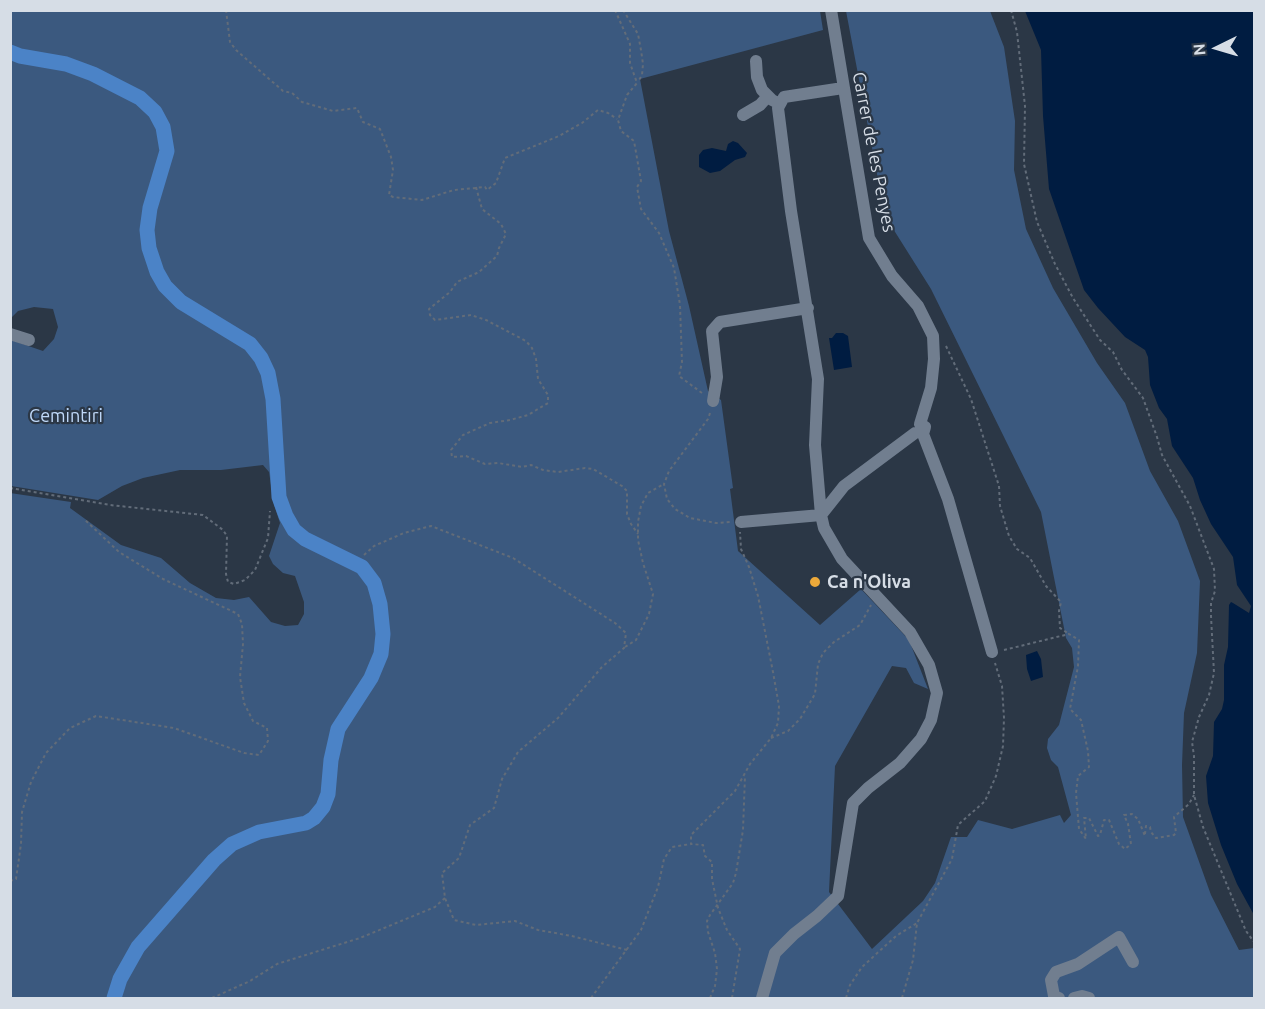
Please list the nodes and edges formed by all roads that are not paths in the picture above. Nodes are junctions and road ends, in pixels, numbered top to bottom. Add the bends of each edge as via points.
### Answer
1 (831, 10) edge
2 (10, 52) edge
3 (756, 61) dead end
4 (843, 88) junction
5 (768, 96) junction
6 (780, 104) junction
7 (743, 115) dead end
8 (808, 309) junction
9 (10, 334) edge
10 (29, 340) dead end
11 (713, 401) road end
12 (919, 430) junction
13 (821, 515) junction
14 (741, 522) road end
15 (992, 652) road end
16 (1133, 962) dead end
17 (114, 999) edge
18 (762, 999) edge
19 (1059, 999) edge
20 (1074, 999) edge
21 (1089, 999) edge

1 - 4 street, Carrer de les Penyes
2 - 17 main road via 93,74 140,98 155,112 167,151 147,230 157,272 181,302 250,344 261,358 273,399 279,496 286,516 305,539 366,571 380,604 381,654 371,678 338,729 323,807 306,823 259,832 232,844 214,860 138,947
3 - 5 street via 757,77
4 - 6 street via 784,97
4 - 12 street, Carrer de les Penyes via 869,238 892,276 918,306 933,336 931,388
5 - 6 street
5 - 7 street
6 - 8 street via 781,144
8 - 11 street via 720,322 712,331 717,377
8 - 13 street via 818,379 815,445
9 - 10 street
12 - 13 street via 844,486
12 - 15 street via 948,499
13 - 14 street
13 - 18 street via 842,560 910,632 929,665 937,693 931,720 921,740 853,803 838,896 775,953
16 - 19 street via 1119,937 1078,964 1056,972 1051,980 1054,996
20 - 21 street

